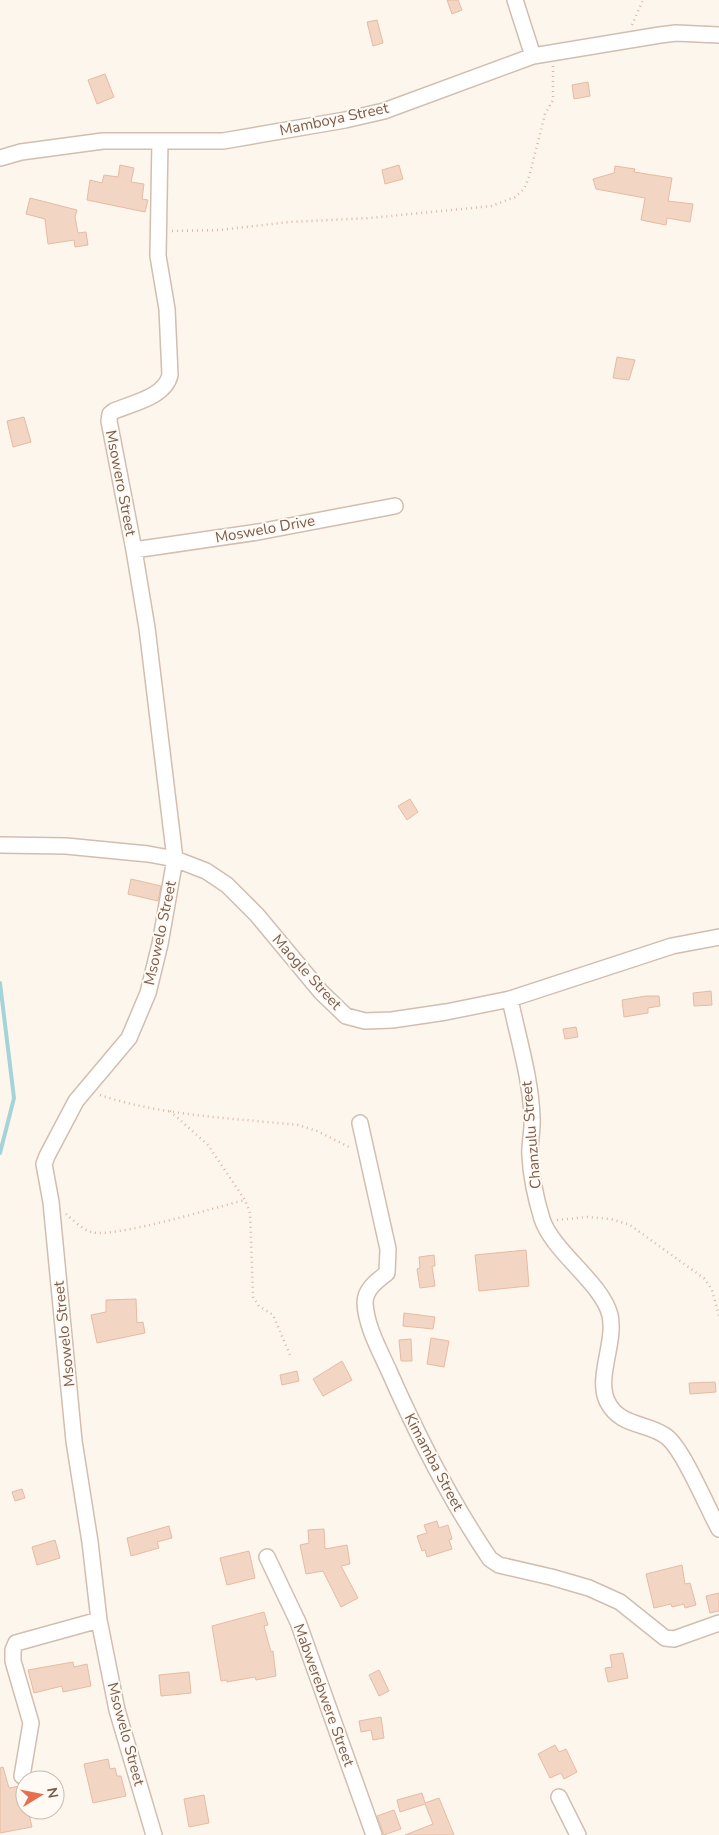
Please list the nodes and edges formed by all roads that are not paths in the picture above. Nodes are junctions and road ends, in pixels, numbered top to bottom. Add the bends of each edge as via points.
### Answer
1 (515, 0) edge
2 (719, 35) edge
3 (534, 56) junction
4 (160, 141) junction
5 (0, 158) edge
6 (394, 506) dead end
7 (134, 550) junction
8 (0, 846) edge
9 (175, 859) junction
10 (719, 937) edge
11 (510, 999) junction
12 (360, 1123) dead end
13 (719, 1529) edge
14 (267, 1557) dead end
15 (99, 1620) junction
16 (719, 1623) edge
17 (23, 1770) edge
18 (559, 1797) dead end
19 (154, 1835) edge
20 (374, 1835) edge
21 (578, 1835) edge

1 - 3 street
2 - 3 street, Mamboya Street via 676,33
3 - 4 street, Mamboya Street via 360,117 223,141
4 - 5 street, Mamboya Street via 103,141 21,152
4 - 7 street, Msowero Street via 158,256 167,309 170,375 168,384 159,392 114,411 109,421
6 - 7 street, Moswelo Drive via 258,532
7 - 9 street, Msowero Street
8 - 9 street, Maogle Street via 66,846
9 - 11 street, Maogle Street via 206,871 227,885 346,1016 364,1021 392,1020
9 - 15 street, Msowelo Street via 148,993 129,1038 76,1101 44,1164 51,1202 74,1441
10 - 11 street, Maogle Street via 672,946
11 - 13 street, Chanzulu Street via 528,1081 532,1178 543,1222 610,1314 612,1329 604,1383 607,1401 628,1422 666,1436 678,1449
12 - 16 street, Kimamba Street via 389,1264 387,1273 367,1293 368,1318 395,1385 440,1479 490,1560 589,1588 620,1602 666,1638 674,1639
14 - 20 street, Mabwerebwere Street via 298,1622
15 - 17 street via 16,1643 13,1661 31,1723
15 - 19 street, Msowelo Street via 117,1710
18 - 21 street

